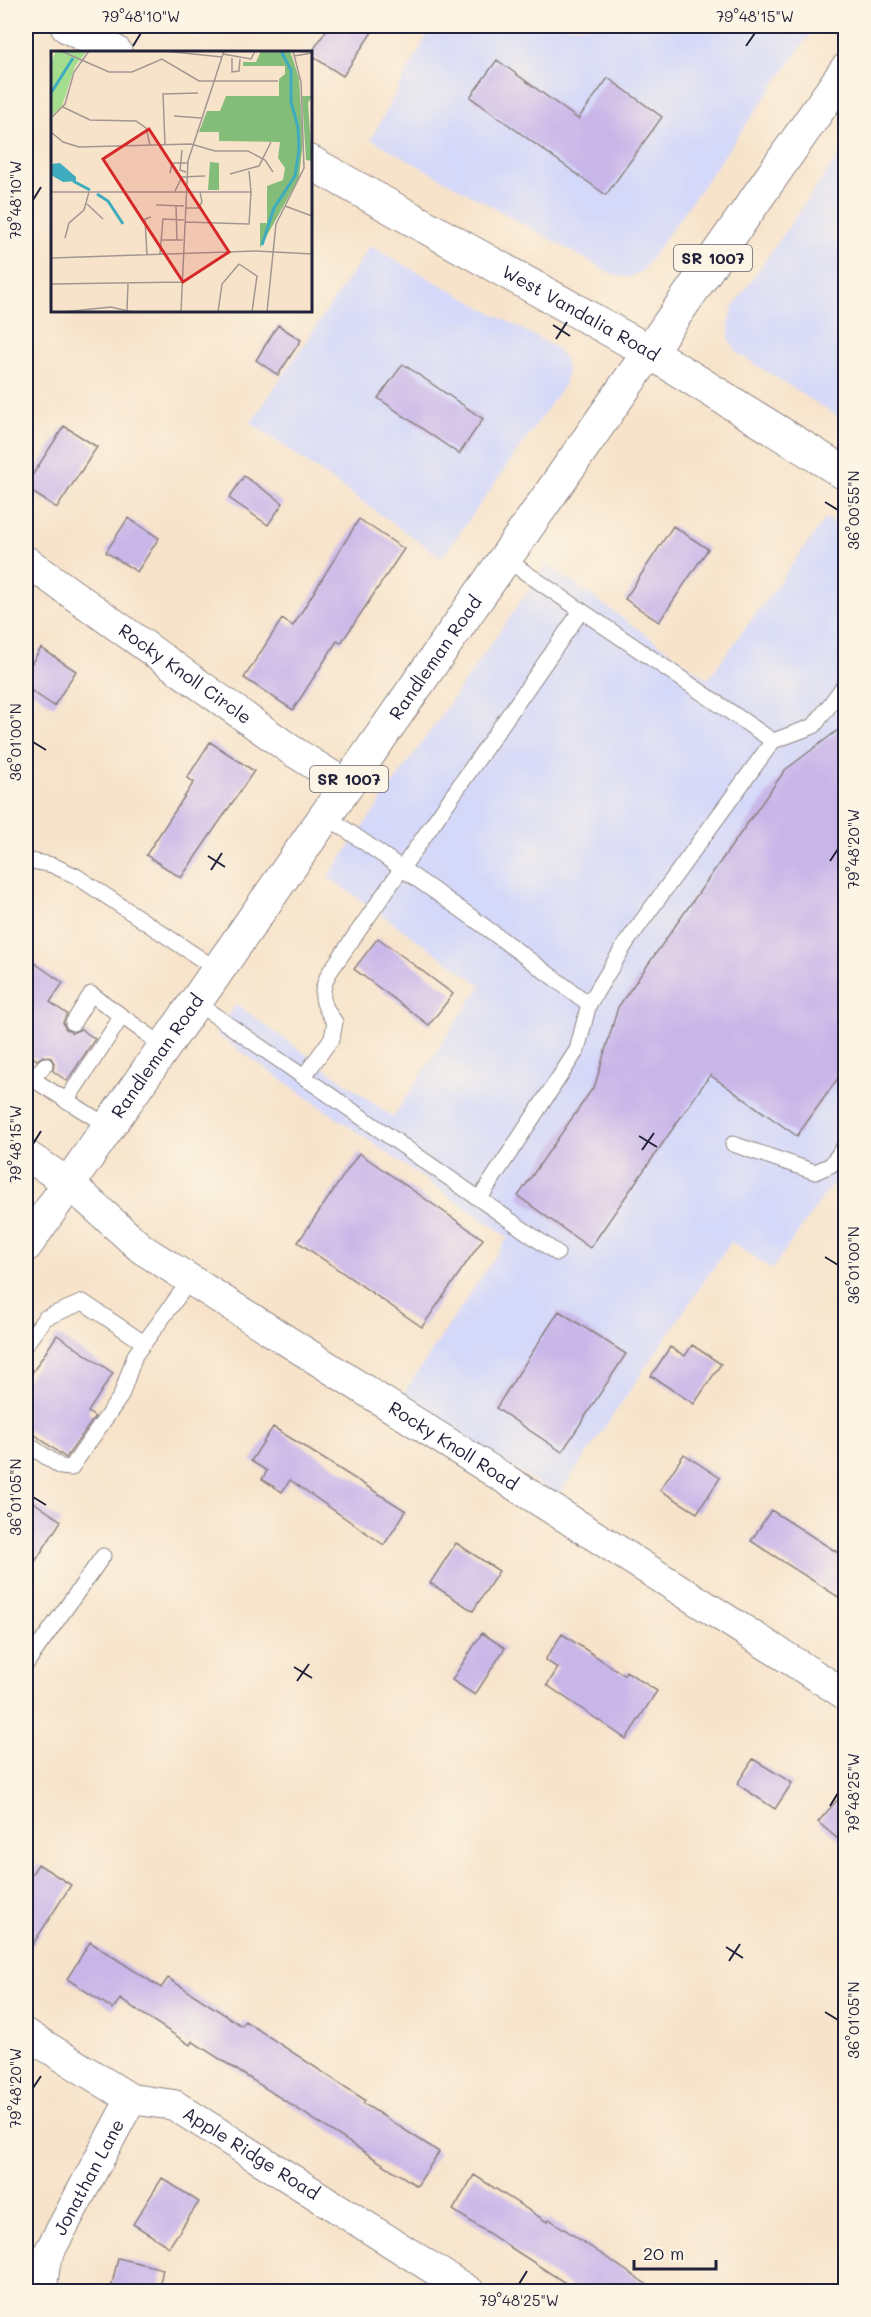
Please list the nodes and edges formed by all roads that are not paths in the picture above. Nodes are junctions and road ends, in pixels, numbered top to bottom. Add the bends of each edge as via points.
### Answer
1 (67, 26) edge
2 (113, 51) edge
3 (846, 70) edge
4 (312, 163) edge
5 (648, 351) junction
6 (846, 474) edge
7 (504, 558) junction
8 (26, 561) edge
9 (581, 611) junction
10 (846, 683) edge
11 (773, 741) junction
12 (345, 784) junction
13 (325, 815) junction
14 (26, 860) edge
15 (402, 868) junction
16 (219, 971) junction
17 (197, 1003) junction
18 (589, 1004) junction
19 (122, 1016) junction
20 (73, 1023) dead end
21 (165, 1047) junction
22 (45, 1065) dead end
23 (304, 1076) junction
24 (29, 1077) edge
25 (66, 1101) junction
26 (109, 1127) junction
27 (733, 1144) dead end
28 (846, 1144) edge
29 (26, 1155) edge
30 (70, 1184) junction
31 (480, 1198) junction
32 (26, 1245) edge
33 (558, 1253) dead end
34 (191, 1280) junction
35 (144, 1343) junction
36 (26, 1344) edge
37 (26, 1443) edge
38 (103, 1556) dead end
39 (26, 1664) edge
40 (846, 1695) edge
41 (26, 2034) edge
42 (131, 2099) junction
43 (41, 2292) edge
44 (470, 2292) edge

1 - 2 main road
3 - 5 main road, Randleman Road / SR 1007
4 - 5 main road, West Vandalia Road
5 - 6 main road, West Vandalia Road
5 - 7 main road, Randleman Road / SR 1007
7 - 9 lane
7 - 12 main road, Randleman Road / SR 1007
8 - 12 street, Rocky Knoll Circle via 291,750
9 - 11 lane
9 - 15 lane
10 - 11 lane via 814,726
11 - 18 lane via 626,944
12 - 13 main road, Randleman Road / SR 1007
13 - 15 lane
13 - 16 main road, Randleman Road / SR 1007
14 - 16 lane via 76,876
15 - 18 lane
15 - 23 lane via 321,989 323,1007 334,1022 332,1038
16 - 17 main road, Randleman Road / SR 1007
17 - 21 main road, Randleman Road / SR 1007
17 - 23 lane
18 - 31 lane via 578,1050
19 - 20 lane via 91,994
19 - 21 lane
19 - 25 lane
21 - 26 main road, Randleman Road / SR 1007
22 - 24 lane
23 - 31 lane
24 - 25 lane
25 - 26 lane
26 - 30 main road, Randleman Road / SR 1007
27 - 28 lane via 815,1172 831,1165
29 - 30 street
30 - 32 main road, Randleman Road / SR 1007
30 - 34 street, Rocky Knoll Road via 142,1249
31 - 33 lane
34 - 35 lane
34 - 40 street, Rocky Knoll Road
35 - 36 lane via 83,1302 45,1318
35 - 37 lane via 135,1355 121,1396 71,1468 62,1467
38 - 39 lane
41 - 42 street, Apple Ridge Road
42 - 43 street, Jonathan Lane via 46,2258
42 - 44 street, Apple Ridge Road via 174,2105

